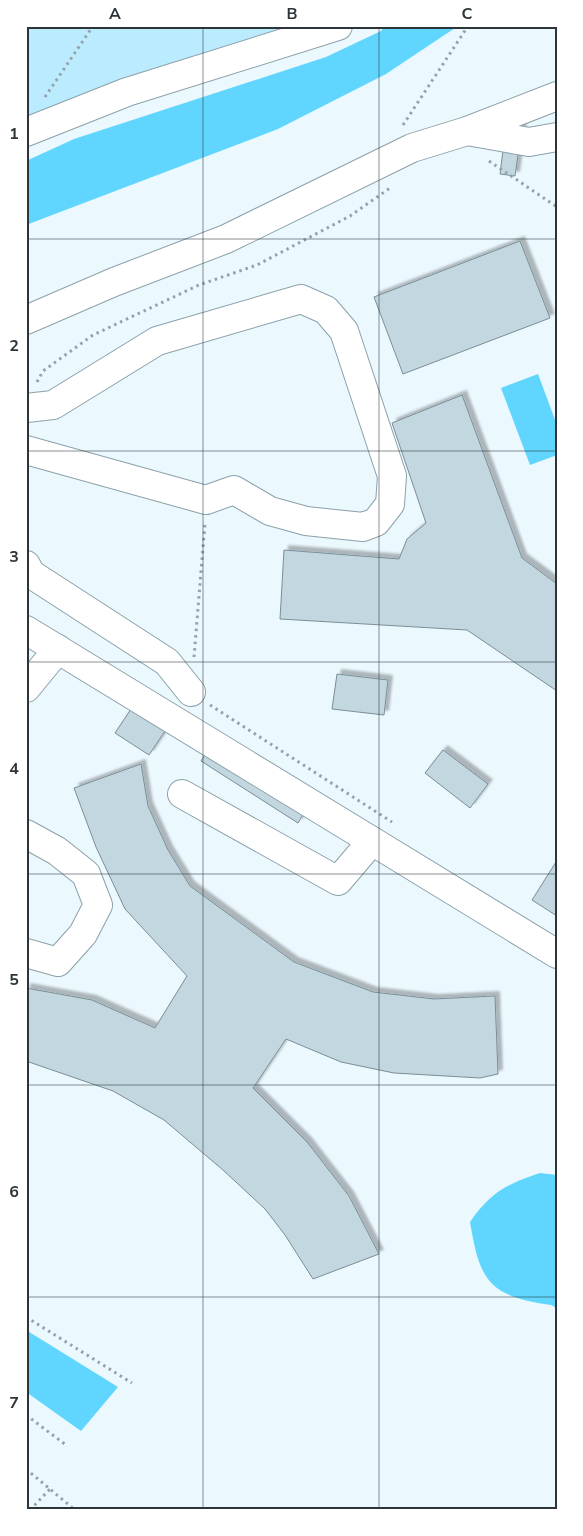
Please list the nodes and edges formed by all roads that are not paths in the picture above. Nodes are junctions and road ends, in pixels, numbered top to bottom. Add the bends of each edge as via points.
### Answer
1 (338, 26) edge
2 (557, 96) edge
3 (467, 131) junction
4 (26, 132) edge
5 (557, 137) edge
6 (26, 320) edge
7 (29, 406) edge
8 (26, 450) edge
9 (26, 565) edge
10 (26, 630) edge
11 (58, 649) junction
12 (26, 688) edge
13 (191, 692) road end
14 (182, 794) dead end
15 (26, 834) edge
16 (372, 841) junction
17 (26, 953) edge
18 (557, 954) edge

1 - 4 lane via 127,92
2 - 3 lane
3 - 5 lane via 529,142
3 - 6 lane via 412,148 226,239
7 - 8 lane via 53,405 157,340 301,299 326,310 344,331 392,476 390,504 376,522 363,527 297,518 270,511 234,490 206,500
9 - 13 lane via 31,574 167,662
10 - 11 lane
11 - 12 lane
11 - 16 lane
14 - 16 lane via 338,881
15 - 17 lane via 58,851 86,874 98,905 83,934 58,962
16 - 18 lane

